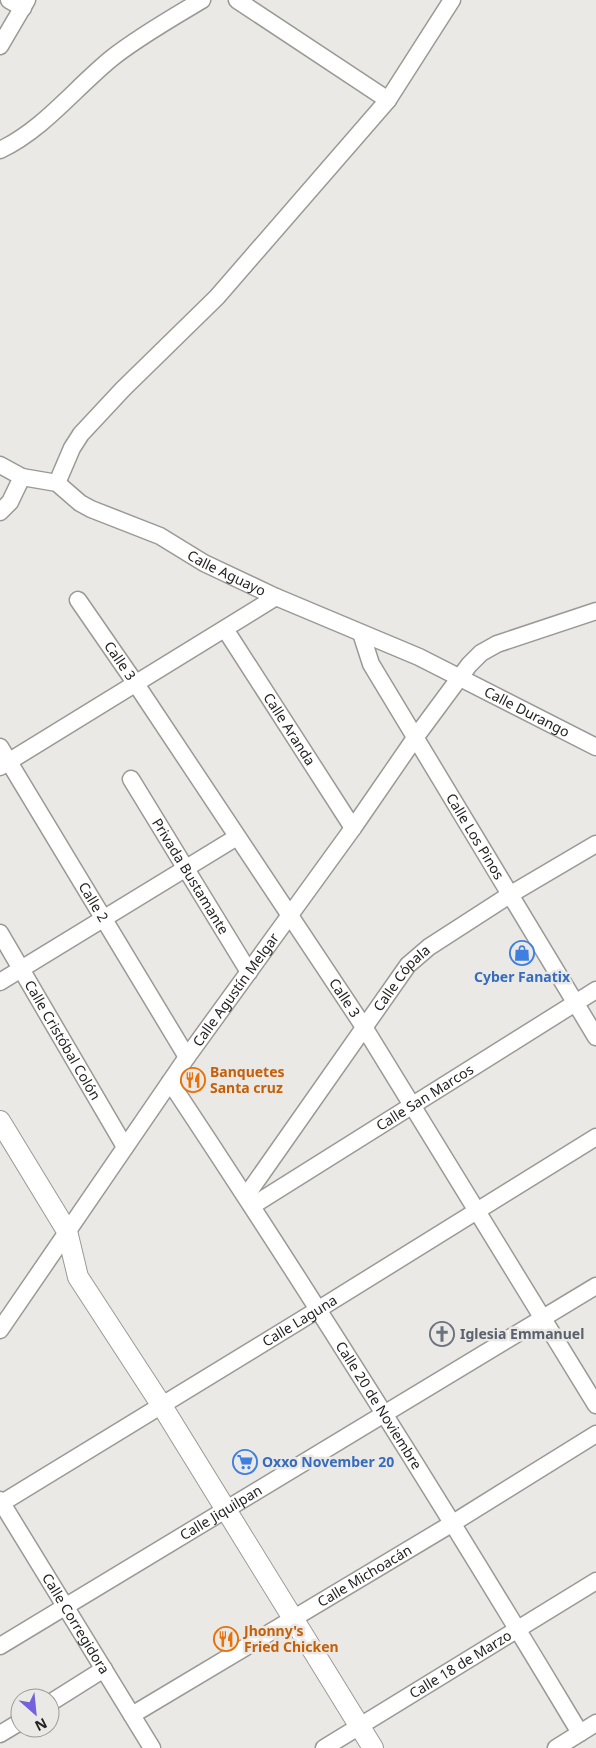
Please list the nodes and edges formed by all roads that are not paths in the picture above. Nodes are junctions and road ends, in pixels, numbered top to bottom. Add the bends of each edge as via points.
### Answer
1 (202, 0) edge
2 (237, 0) edge
3 (452, 0) edge
4 (20, 3) edge
5 (0, 46) edge
6 (388, 100) junction
7 (0, 150) edge
8 (0, 465) edge
9 (22, 477) junction
10 (57, 483) junction
11 (0, 512) edge
12 (276, 597) junction
13 (78, 600) dead end
14 (596, 611) edge
15 (225, 629) junction
16 (362, 633) junction
17 (457, 678) junction
18 (136, 684) junction
19 (415, 738) junction
20 (0, 747) edge
21 (596, 747) edge
22 (4, 764) edge
23 (131, 780) dead end
24 (353, 828) junction
25 (238, 837) junction
26 (596, 844) edge
27 (185, 869) junction
28 (511, 894) junction
29 (290, 916) junction
30 (103, 919) junction
31 (0, 932) edge
32 (22, 970) junction
33 (249, 972) junction
34 (0, 982) edge
35 (596, 990) edge
36 (575, 1002) junction
37 (364, 1027) junction
38 (596, 1037) edge
39 (187, 1057) junction
40 (170, 1082) junction
41 (412, 1105) junction
42 (0, 1121) edge
43 (596, 1137) edge
44 (125, 1147) junction
45 (249, 1201) junction
46 (478, 1211) junction
47 (67, 1231) junction
48 (596, 1286) edge
49 (319, 1309) junction
50 (544, 1318) junction
51 (2, 1319) edge
52 (596, 1404) edge
53 (162, 1406) junction
54 (383, 1414) junction
55 (596, 1434) edge
56 (1, 1501) edge
57 (226, 1511) junction
58 (453, 1522) junction
59 (596, 1581) edge
60 (66, 1607) junction
61 (292, 1620) junction
62 (517, 1629) junction
63 (0, 1646) edge
64 (104, 1669) junction
65 (60, 1697) edge
66 (132, 1715) junction
67 (596, 1723) edge
68 (359, 1727) junction
69 (580, 1733) junction
70 (152, 1748) edge
71 (324, 1748) edge
72 (373, 1748) edge
73 (556, 1748) edge

1 - 7 street via 112,58 31,131
2 - 6 street
3 - 6 street
4 - 5 street
6 - 10 street via 240,271 81,434
8 - 9 street
9 - 10 street
9 - 11 street via 10,502
10 - 12 street, Calle Aguayo via 91,509 165,538 197,560
12 - 15 street
12 - 16 street, Calle Aguayo
13 - 18 street, Calle 3
14 - 17 street, Calle Agustín Melgar via 498,644 481,653
15 - 18 street
15 - 24 street, Calle Aranda
16 - 17 street, Calle Aguayo
16 - 19 street, Calle Los Pinos via 371,664
17 - 19 street, Calle Agustín Melgar
17 - 21 street, Calle Durango
18 - 22 street
18 - 25 street, Calle 3
19 - 24 street, Calle Agustín Melgar
19 - 28 street, Calle Los Pinos
20 - 22 street, Calle 2
22 - 30 street, Calle 2
23 - 27 street, Privada Bustamante
24 - 29 street, Calle Agustín Melgar
25 - 27 street
25 - 29 street, Calle 3
26 - 28 street, Calle Cópala
27 - 30 street
27 - 33 street, Privada Bustamante
28 - 36 street, Calle Los Pinos
28 - 37 street, Calle Cópala via 416,956
29 - 33 street, Calle Agustín Melgar
29 - 37 street, Calle 3
30 - 32 street
30 - 39 street, Calle 2
31 - 32 street, Calle Cristóbal Colón
32 - 34 street
32 - 44 street, Calle Cristóbal Colón
33 - 39 street, Calle Agustín Melgar
35 - 36 street, Calle San Marcos
36 - 38 street, Calle Los Pinos
36 - 41 street, Calle San Marcos
37 - 41 street, Calle 3
37 - 45 street, Calle Cópala
39 - 40 street, Calle Agustín Melgar
40 - 44 street, Calle Agustín Melgar
40 - 45 street, Calle 20 de Noviembre
41 - 45 street, Calle San Marcos
41 - 46 street, Calle 3
42 - 47 street
43 - 46 street, Calle Laguna
44 - 47 street, Calle Agustín Melgar
45 - 49 street, Calle 20 de Noviembre
46 - 49 street, Calle Laguna
46 - 50 street, Calle 3
47 - 51 street, Calle Agustín Melgar
47 - 53 street via 78,1277
48 - 50 street, Calle Jiquilpan
49 - 53 street, Calle Laguna
49 - 54 street, Calle 20 de Noviembre
50 - 52 street, Calle 3
50 - 54 street, Calle Jiquilpan
53 - 56 street, Calle Laguna
53 - 57 street
54 - 57 street, Calle Jiquilpan
54 - 58 street, Calle 20 de Noviembre
55 - 58 street, Calle Michoacán
56 - 60 street, Calle Corregidora
57 - 60 street, Calle Jiquilpan
57 - 61 street
58 - 61 street, Calle Michoacán
58 - 62 street, Calle 20 de Noviembre
59 - 62 street, Calle 18 de Marzo
60 - 63 street, Calle Jiquilpan
60 - 64 street, Calle Corregidora
61 - 66 street, Calle Michoacán
61 - 68 street
62 - 68 street, Calle 18 de Marzo
62 - 69 street, Calle 20 de Noviembre
64 - 65 street
64 - 66 street, Calle Corregidora
66 - 70 street, Calle Corregidora
67 - 69 street
68 - 71 street, Calle 18 de Marzo
68 - 72 street
69 - 73 street

